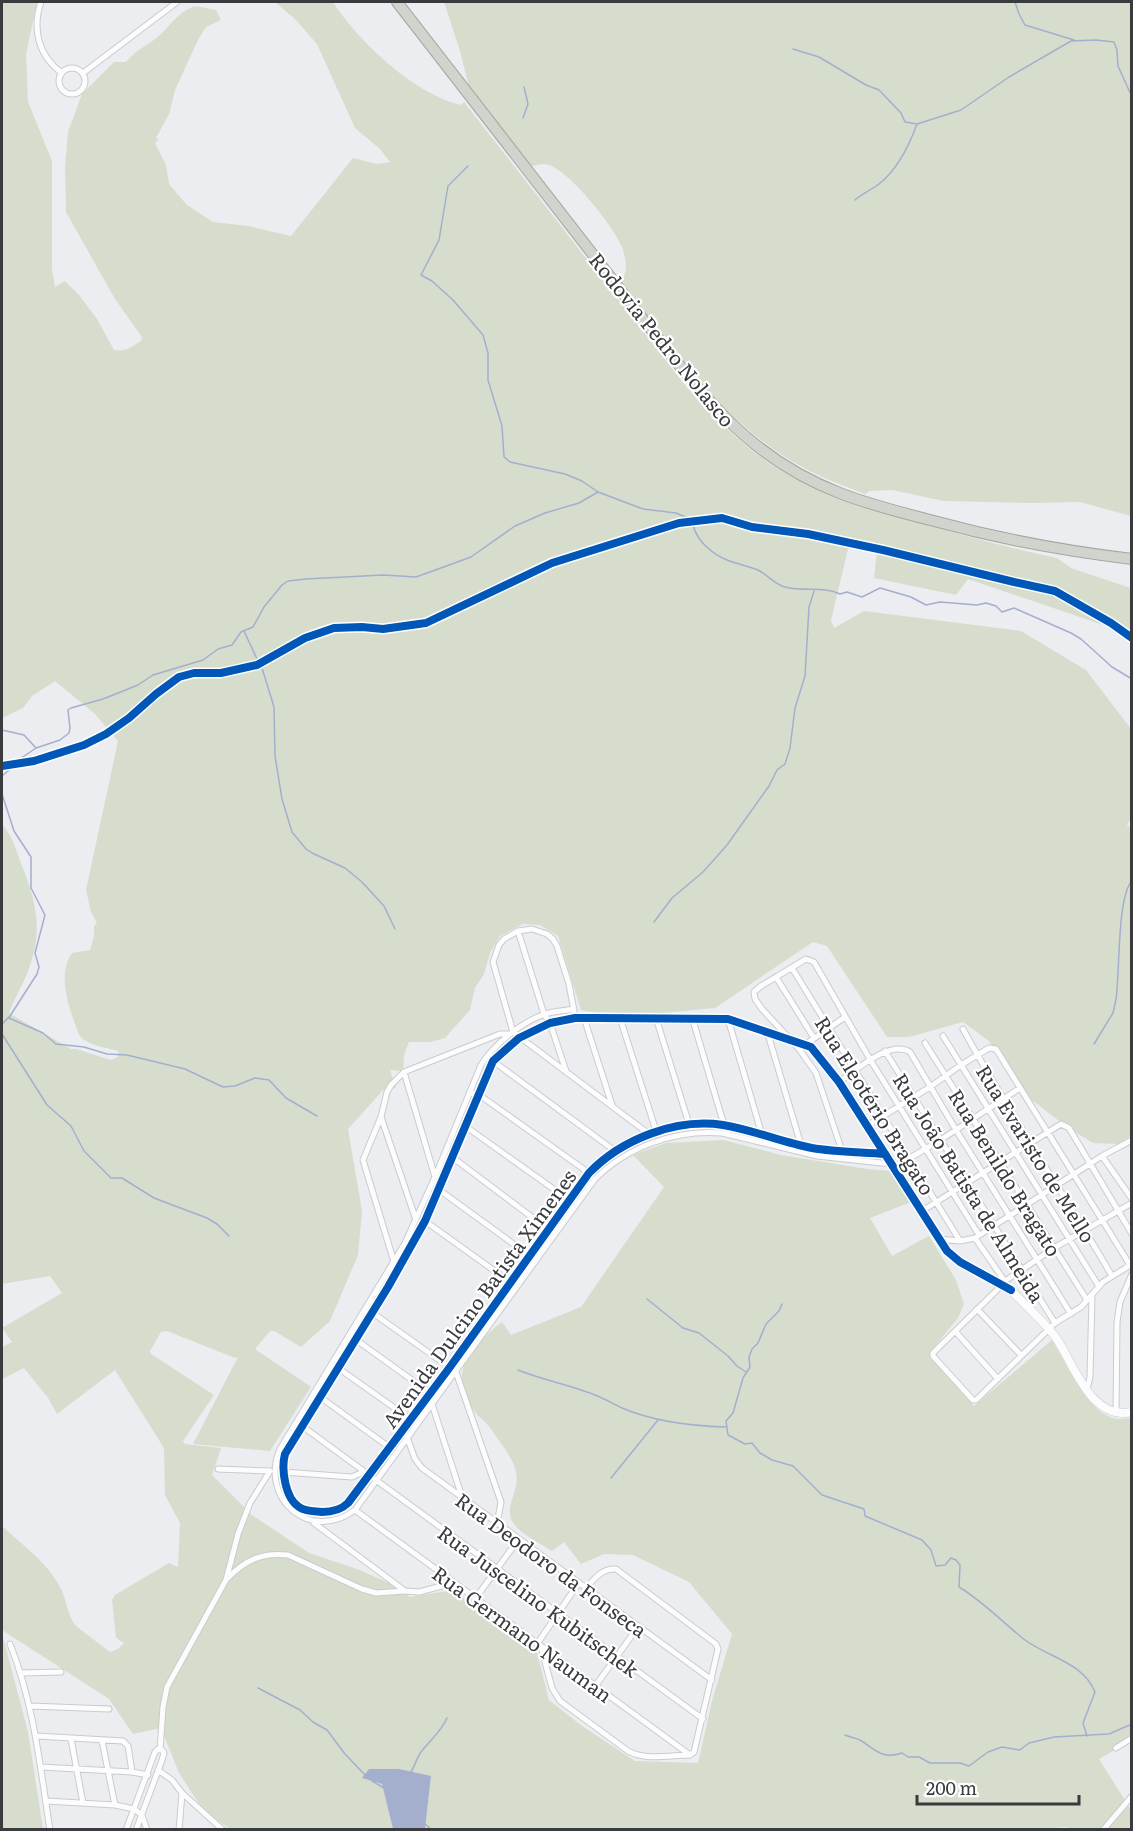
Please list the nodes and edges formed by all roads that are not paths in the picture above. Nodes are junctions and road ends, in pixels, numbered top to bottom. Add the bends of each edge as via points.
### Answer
1 (41, 2) edge
2 (177, 2) edge
3 (397, 2) edge
4 (83, 72) junction
5 (62, 73) junction
6 (1131, 559) edge
7 (1131, 638) edge
8 (2, 766) edge
9 (518, 931) junction
10 (792, 968) junction
11 (776, 977) junction
12 (574, 1009) junction
13 (544, 1014) junction
14 (692, 1017) junction
15 (845, 1017) junction
16 (575, 1018) junction
17 (584, 1018) junction
18 (620, 1018) junction
19 (656, 1018) junction
20 (728, 1019) junction
21 (550, 1023) junction
22 (829, 1028) junction
23 (963, 1029) dead end
24 (767, 1031) junction
25 (512, 1033) junction
26 (943, 1036) dead end
27 (519, 1038) junction
28 (814, 1038) junction
29 (790, 1039) junction
30 (925, 1043) dead end
31 (807, 1044) junction
32 (885, 1051) junction
33 (977, 1056) junction
34 (493, 1061) junction
35 (871, 1061) junction
36 (961, 1065) junction
37 (856, 1071) junction
38 (404, 1072) junction
39 (567, 1072) junction
40 (945, 1076) junction
41 (838, 1082) junction
42 (930, 1087) junction
43 (1020, 1088) junction
44 (469, 1093) junction
45 (478, 1094) junction
46 (914, 1097) junction
47 (1004, 1100) junction
48 (612, 1106) junction
49 (899, 1106) junction
50 (988, 1110) junction
51 (883, 1116) junction
52 (381, 1117) junction
53 (973, 1120) junction
54 (689, 1124) junction
55 (724, 1125) junction
56 (465, 1126) junction
57 (867, 1126) junction
58 (956, 1130) junction
59 (657, 1132) junction
60 (1046, 1132) junction
61 (649, 1134) junction
62 (762, 1135) junction
63 (942, 1139) junction
64 (1131, 1140) edge
65 (659, 1141) junction
66 (1031, 1143) junction
67 (801, 1145) junction
68 (926, 1149) junction
69 (615, 1151) junction
70 (842, 1151) junction
71 (1014, 1153) junction
72 (885, 1154) junction
73 (1102, 1156) junction
74 (452, 1157) junction
75 (909, 1160) junction
76 (999, 1163) junction
77 (892, 1166) junction
78 (1089, 1166) junction
79 (589, 1173) junction
80 (983, 1173) junction
81 (1073, 1176) junction
82 (438, 1179) junction
83 (969, 1183) junction
84 (1058, 1185) junction
85 (438, 1189) junction
86 (952, 1193) junction
87 (1042, 1195) junction
88 (569, 1200) junction
89 (1131, 1201) edge
90 (936, 1203) junction
91 (1026, 1204) junction
92 (922, 1211) junction
93 (1117, 1212) junction
94 (1010, 1215) junction
95 (416, 1220) junction
96 (425, 1221) junction
97 (1102, 1221) junction
98 (995, 1225) junction
99 (549, 1230) junction
100 (1086, 1230) junction
101 (1131, 1234) edge
102 (977, 1236) junction
103 (939, 1239) junction
104 (1070, 1239) junction
105 (960, 1241) junction
106 (405, 1243) junction
107 (411, 1247) junction
108 (1054, 1248) junction
109 (530, 1256) junction
110 (1038, 1260) junction
111 (394, 1262) junction
112 (1130, 1265) edge
113 (1022, 1269) junction
114 (1131, 1274) edge
115 (1112, 1276) junction
116 (510, 1282) junction
117 (1003, 1283) junction
118 (1098, 1285) junction
119 (1011, 1290) joint
120 (1092, 1293) junction
121 (1087, 1300) junction
122 (366, 1309) junction
123 (977, 1309) junction
124 (372, 1313) junction
125 (1071, 1314) junction
126 (1055, 1323) junction
127 (1049, 1329) junction
128 (955, 1331) junction
129 (355, 1339) junction
130 (1021, 1355) junction
131 (450, 1367) junction
132 (338, 1368) junction
133 (456, 1372) junction
134 (998, 1379) junction
135 (1087, 1389) junction
136 (430, 1393) junction
137 (320, 1397) junction
138 (432, 1404) junction
139 (1116, 1413) junction
140 (1131, 1413) edge
141 (411, 1420) junction
142 (295, 1422) junction
143 (416, 1424) junction
144 (302, 1426) junction
145 (407, 1437) junction
146 (389, 1448) junction
147 (218, 1469) dead end
148 (272, 1471) junction
149 (284, 1472) junction
150 (366, 1474) junction
151 (376, 1481) junction
152 (462, 1498) junction
153 (355, 1510) junction
154 (311, 1521) junction
155 (497, 1524) junction
156 (518, 1540) junction
157 (496, 1569) junction
158 (226, 1580) junction
159 (453, 1583) junction
160 (578, 1584) junction
161 (585, 1589) junction
162 (405, 1591) junction
163 (475, 1599) junction
164 (557, 1613) junction
165 (638, 1627) junction
166 (10, 1644) dead end
167 (539, 1646) junction
168 (617, 1657) junction
169 (21, 1672) junction
170 (61, 1672) dead end
171 (712, 1680) junction
172 (596, 1685) junction
173 (30, 1706) junction
174 (109, 1709) dead end
175 (703, 1719) junction
176 (37, 1736) junction
177 (70, 1738) junction
178 (1131, 1738) edge
179 (102, 1741) junction
180 (1116, 1748) dead end
181 (160, 1750) junction
182 (690, 1755) junction
183 (41, 1767) junction
184 (158, 1770) junction
185 (77, 1771) junction
186 (109, 1772) junction
187 (132, 1772) junction
188 (147, 1775) junction
189 (156, 1777) junction
190 (182, 1793) junction
191 (1131, 1796) edge
192 (46, 1801) junction
193 (83, 1803) junction
194 (115, 1805) junction
195 (138, 1812) junction
196 (212, 1821) junction
197 (50, 1830) edge
198 (126, 1830) edge
199 (136, 1830) edge
200 (147, 1830) edge
201 (179, 1830) edge
202 (211, 1830) edge
203 (223, 1830) edge
204 (1103, 1830) edge

1 - 5 street via 36,23 40,45
2 - 4 street
3 - 6 highway, Rodovia Pedro Nolasco via 674,359 716,410 757,446 833,492 870,505 1021,542
4 - 5 street via 70,68
4 - 5 street via 85,87 75,94 66,93 60,86
7 - 8 street via 1047,588 808,534 716,518 679,523 552,563 426,623 383,629 334,628 246,668 180,677 129,718 84,745
9 - 12 street via 532,929 553,939
9 - 13 street
9 - 25 street via 499,945 493,962
10 - 11 street
10 - 15 street via 802,960 814,962
10 - 22 street, Rua Eleotério Bragato
11 - 28 street
11 - 29 street via 756,989 755,999
12 - 13 street
12 - 16 street
13 - 21 street
13 - 25 street
14 - 19 street
14 - 20 street
14 - 55 street
15 - 22 street
15 - 35 street
16 - 17 street
16 - 21 street
17 - 18 street
17 - 48 street
18 - 19 street
18 - 59 street
19 - 54 street
20 - 24 street
20 - 62 street
21 - 27 street
21 - 39 street
22 - 28 street
22 - 37 street, Rua Eleotério Bragato
23 - 33 street, Rua Evaristo de Mello
24 - 29 street
24 - 67 street
25 - 27 street
25 - 38 street via 500,1034
25 - 44 street via 486,1056
26 - 36 street
27 - 34 street
27 - 39 street
28 - 31 street
29 - 31 street
29 - 70 street via 816,1073
30 - 40 street, Rua Benildo Bragato
31 - 41 street
32 - 35 street
32 - 42 street via 898,1048 910,1052
32 - 46 street, Rua João Batista de Almeida
33 - 36 street
33 - 43 street via 992,1048 998,1051
33 - 47 street, Rua Evaristo de Mello
34 - 45 street
34 - 69 street
35 - 37 street
35 - 49 street
36 - 40 street
36 - 50 street
37 - 41 street
37 - 51 street, Rua Eleotério Bragato
38 - 52 street via 391,1085
38 - 82 street
39 - 48 street
40 - 42 street
40 - 53 street, Rua Benildo Bragato
41 - 57 street
42 - 46 street
42 - 58 street
43 - 47 street
43 - 60 street
44 - 45 street
44 - 82 street
45 - 56 street
45 - 79 street
46 - 49 street
46 - 63 street, Rua João Batista de Almeida
47 - 50 street
47 - 66 street, Rua Evaristo de Mello
48 - 61 street
49 - 51 street
49 - 68 street
50 - 53 street
50 - 71 street
51 - 57 street
51 - 75 street, Rua Eleotério Bragato
52 - 95 street
52 - 111 street via 363,1160
53 - 58 street
53 - 76 street, Rua Benildo Bragato
54 - 55 street, Avenida Dulcino Batista Ximenes
54 - 59 street, Avenida Dulcino Batista Ximenes
55 - 62 street, Avenida Dulcino Batista Ximenes
56 - 74 street
56 - 88 street
57 - 72 street
58 - 63 street
58 - 80 street
59 - 61 street, Avenida Dulcino Batista Ximenes
59 - 65 street
60 - 66 street
60 - 78 street via 1057,1125 1069,1128
60 - 81 street
61 - 69 street, Avenida Dulcino Batista Ximenes
62 - 67 street, Avenida Dulcino Batista Ximenes
63 - 68 street
63 - 83 street, Rua João Batista de Almeida
64 - 73 street
65 - 77 street, Avenida Dulcino Batista Ximenes via 698,1132 722,1133 817,1156
65 - 133 street, Avenida Dulcino Batista Ximenes via 623,1156 595,1179
66 - 71 street
66 - 84 street, Rua Evaristo de Mello
67 - 70 street, Avenida Dulcino Batista Ximenes
68 - 75 street
68 - 86 street
69 - 79 street, Avenida Dulcino Batista Ximenes
70 - 72 street, Avenida Dulcino Batista Ximenes
71 - 76 street
71 - 87 street
72 - 77 street
73 - 78 street
73 - 89 street
74 - 82 street
74 - 99 street
75 - 77 street
75 - 90 street, Rua Eleotério Bragato
76 - 80 street
76 - 91 street, Rua Benildo Bragato
77 - 92 street
78 - 81 street
78 - 93 street
79 - 88 street, Avenida Dulcino Batista Ximenes
80 - 83 street
80 - 94 street
81 - 84 street
81 - 97 street
82 - 85 street
82 - 95 street
83 - 86 street
83 - 98 street, Rua João Batista de Almeida
84 - 87 street
84 - 100 street, Rua Evaristo de Mello
85 - 96 street
85 - 109 street
86 - 90 street
86 - 102 street
87 - 91 street
87 - 104 street
88 - 99 street, Avenida Dulcino Batista Ximenes
89 - 93 street
90 - 92 street
90 - 105 street, Rua Eleotério Bragato
91 - 94 street
91 - 108 street, Rua Benildo Bragato
92 - 103 street
93 - 97 street
93 - 101 street
94 - 98 street
94 - 110 street
95 - 106 street
96 - 107 street
96 - 116 street
97 - 100 street
97 - 112 street
98 - 102 street
98 - 113 street, Rua João Batista de Almeida
99 - 109 street, Avenida Dulcino Batista Ximenes
100 - 104 street
100 - 115 street, Rua Evaristo de Mello
102 - 105 street
102 - 117 street
103 - 105 street
103 - 117 street via 960,1262
104 - 108 street
104 - 118 street
106 - 107 street
106 - 111 street
107 - 124 street
108 - 110 street
108 - 121 street, Rua Benildo Bragato
109 - 116 street, Avenida Dulcino Batista Ximenes
110 - 113 street
110 - 125 street
111 - 122 street
112 - 115 street
113 - 117 street
113 - 126 street, Rua João Batista de Almeida
114 - 139 street via 1117,1322
115 - 118 street
116 - 131 street, Avenida Dulcino Batista Ximenes
117 - 119 street
117 - 123 street
118 - 120 street
119 - 127 street
120 - 121 street
120 - 135 street
121 - 125 street
122 - 124 street
122 - 142 street
123 - 128 street
123 - 130 street
124 - 129 street
124 - 131 street
125 - 126 street
126 - 127 street
127 - 130 street
127 - 135 street
128 - 134 street
128 - 134 street via 933,1356 968,1396 976,1400
129 - 132 street
129 - 136 street
130 - 134 street
131 - 133 street
131 - 136 street, Avenida Dulcino Batista Ximenes
132 - 137 street
132 - 141 street
133 - 138 street, Avenida Dulcino Batista Ximenes
133 - 155 street via 501,1502
135 - 139 street via 1098,1405
136 - 141 street, Avenida Dulcino Batista Ximenes
137 - 144 street
137 - 146 street
138 - 143 street, Avenida Dulcino Batista Ximenes
138 - 152 street
139 - 140 street
141 - 143 street
141 - 146 street, Avenida Dulcino Batista Ximenes
142 - 144 street, Rua Juscelino Kubitschek
142 - 148 street
143 - 145 street, Avenida Dulcino Batista Ximenes
144 - 149 street via 285,1454
144 - 150 street, Rua Juscelino Kubitschek
145 - 151 street, Avenida Dulcino Batista Ximenes
145 - 152 street, Rua Deodoro da Fonseca via 418,1464
146 - 150 street, Avenida Dulcino Batista Ximenes
147 - 148 street
148 - 149 street
148 - 154 street via 289,1509
148 - 158 street via 250,1503
149 - 150 street via 352,1477
149 - 150 street, Avenida Dulcino Batista Ximenes via 290,1496 299,1507 322,1512 342,1509
150 - 151 street, Rua Juscelino Kubitschek
151 - 153 street, Avenida Dulcino Batista Ximenes
151 - 157 street, Rua Juscelino Kubitschek
152 - 155 street, Rua Deodoro da Fonseca
153 - 154 street via 333,1521
153 - 159 street, Rua Germano Nauman
154 - 162 street
155 - 156 street, Rua Deodoro da Fonseca
156 - 157 street
156 - 160 street, Rua Deodoro da Fonseca
157 - 163 street
157 - 164 street, Rua Juscelino Kubitschek
158 - 162 street via 247,1561 280,1554 362,1589 376,1593
158 - 181 street via 167,1687
159 - 162 street via 419,1592
159 - 163 street, Rua Germano Nauman
160 - 161 street, Rua Deodoro da Fonseca
160 - 164 street
161 - 165 street, Rua Deodoro da Fonseca
161 - 171 street via 599,1574 616,1569 716,1644
163 - 167 street, Rua Germano Nauman
164 - 167 street
164 - 168 street, Rua Juscelino Kubitschek
165 - 168 street
165 - 171 street, Rua Deodoro da Fonseca
166 - 169 street
167 - 172 street, Rua Germano Nauman
167 - 182 street via 555,1695 611,1739 639,1755
168 - 172 street
168 - 175 street, Rua Juscelino Kubitschek
169 - 170 street
169 - 173 street
171 - 175 street
172 - 182 street, Rua Germano Nauman
173 - 174 street
173 - 176 street
175 - 182 street
176 - 177 street
176 - 183 street
177 - 179 street
177 - 185 street
178 - 180 street
179 - 186 street
179 - 187 street via 126,1743
181 - 184 street via 164,1753
181 - 188 street via 155,1752
183 - 185 street
183 - 192 street
184 - 189 street
184 - 190 street
185 - 186 street
185 - 193 street
186 - 187 street
186 - 194 street
187 - 188 street
188 - 189 street
188 - 195 street
189 - 195 street
190 - 196 street
190 - 201 street
191 - 204 street
192 - 193 street
192 - 197 street
193 - 194 street
194 - 195 street
195 - 198 street
195 - 199 street
195 - 200 street
196 - 202 street
196 - 203 street

